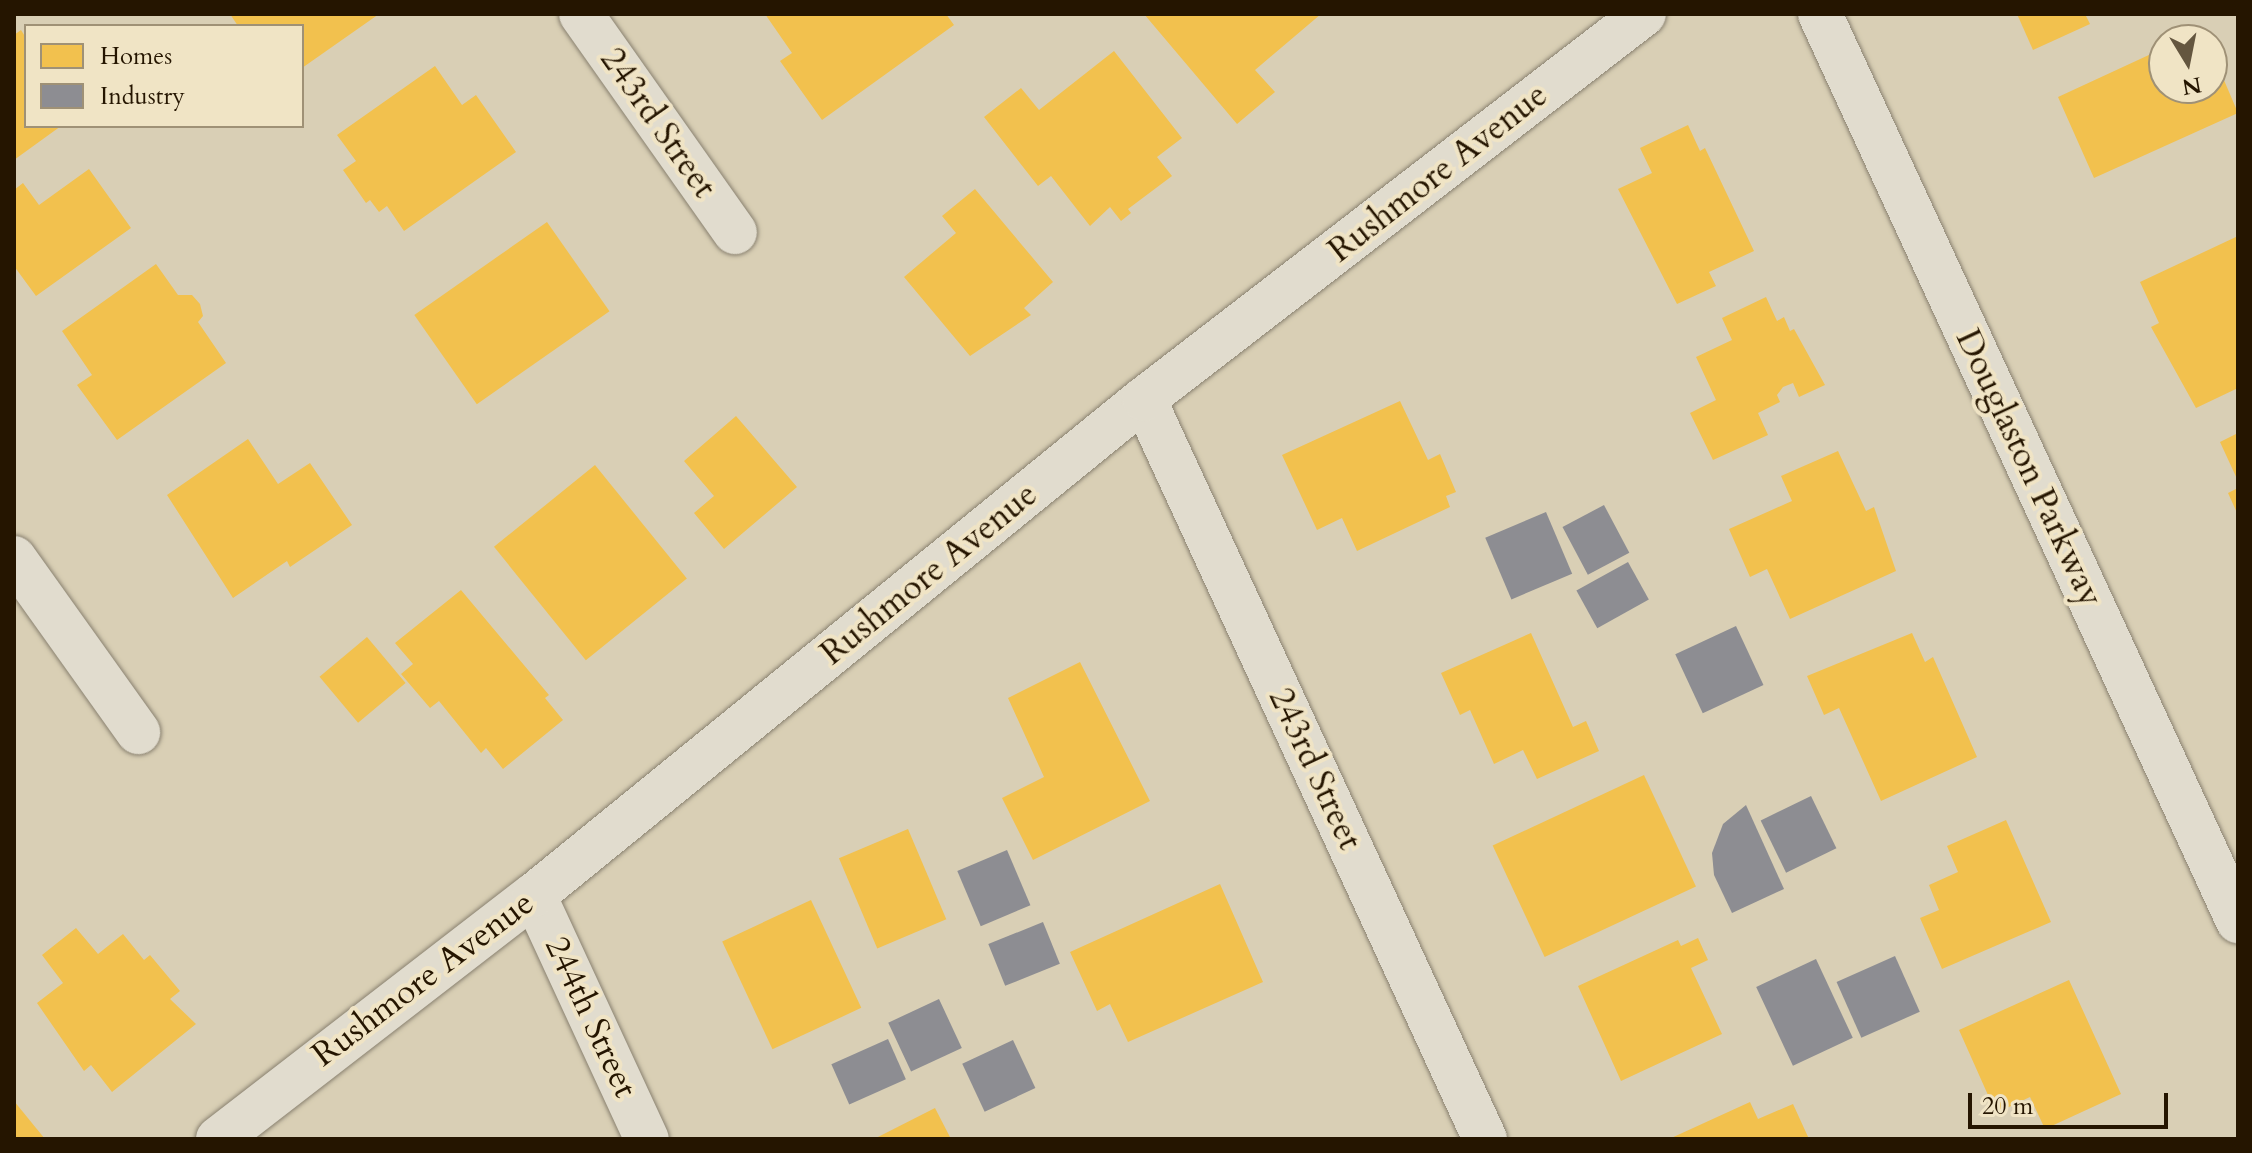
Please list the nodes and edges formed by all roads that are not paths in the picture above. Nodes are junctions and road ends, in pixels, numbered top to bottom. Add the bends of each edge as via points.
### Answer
1 (581, 14) edge
2 (1644, 14) edge
3 (1820, 14) edge
4 (735, 232) dead end
5 (1144, 399) junction
6 (14, 558) edge
7 (138, 732) dead end
8 (534, 895) junction
9 (2238, 921) edge
10 (218, 1139) edge
11 (647, 1139) edge
12 (1485, 1139) edge

1 - 4 street, 243rd Street
2 - 5 street, Rushmore Avenue
3 - 9 street, Douglaston Parkway
5 - 8 street, Rushmore Avenue
5 - 12 street, 243rd Street
6 - 7 street
8 - 10 street, Rushmore Avenue
8 - 11 street, 244th Street

